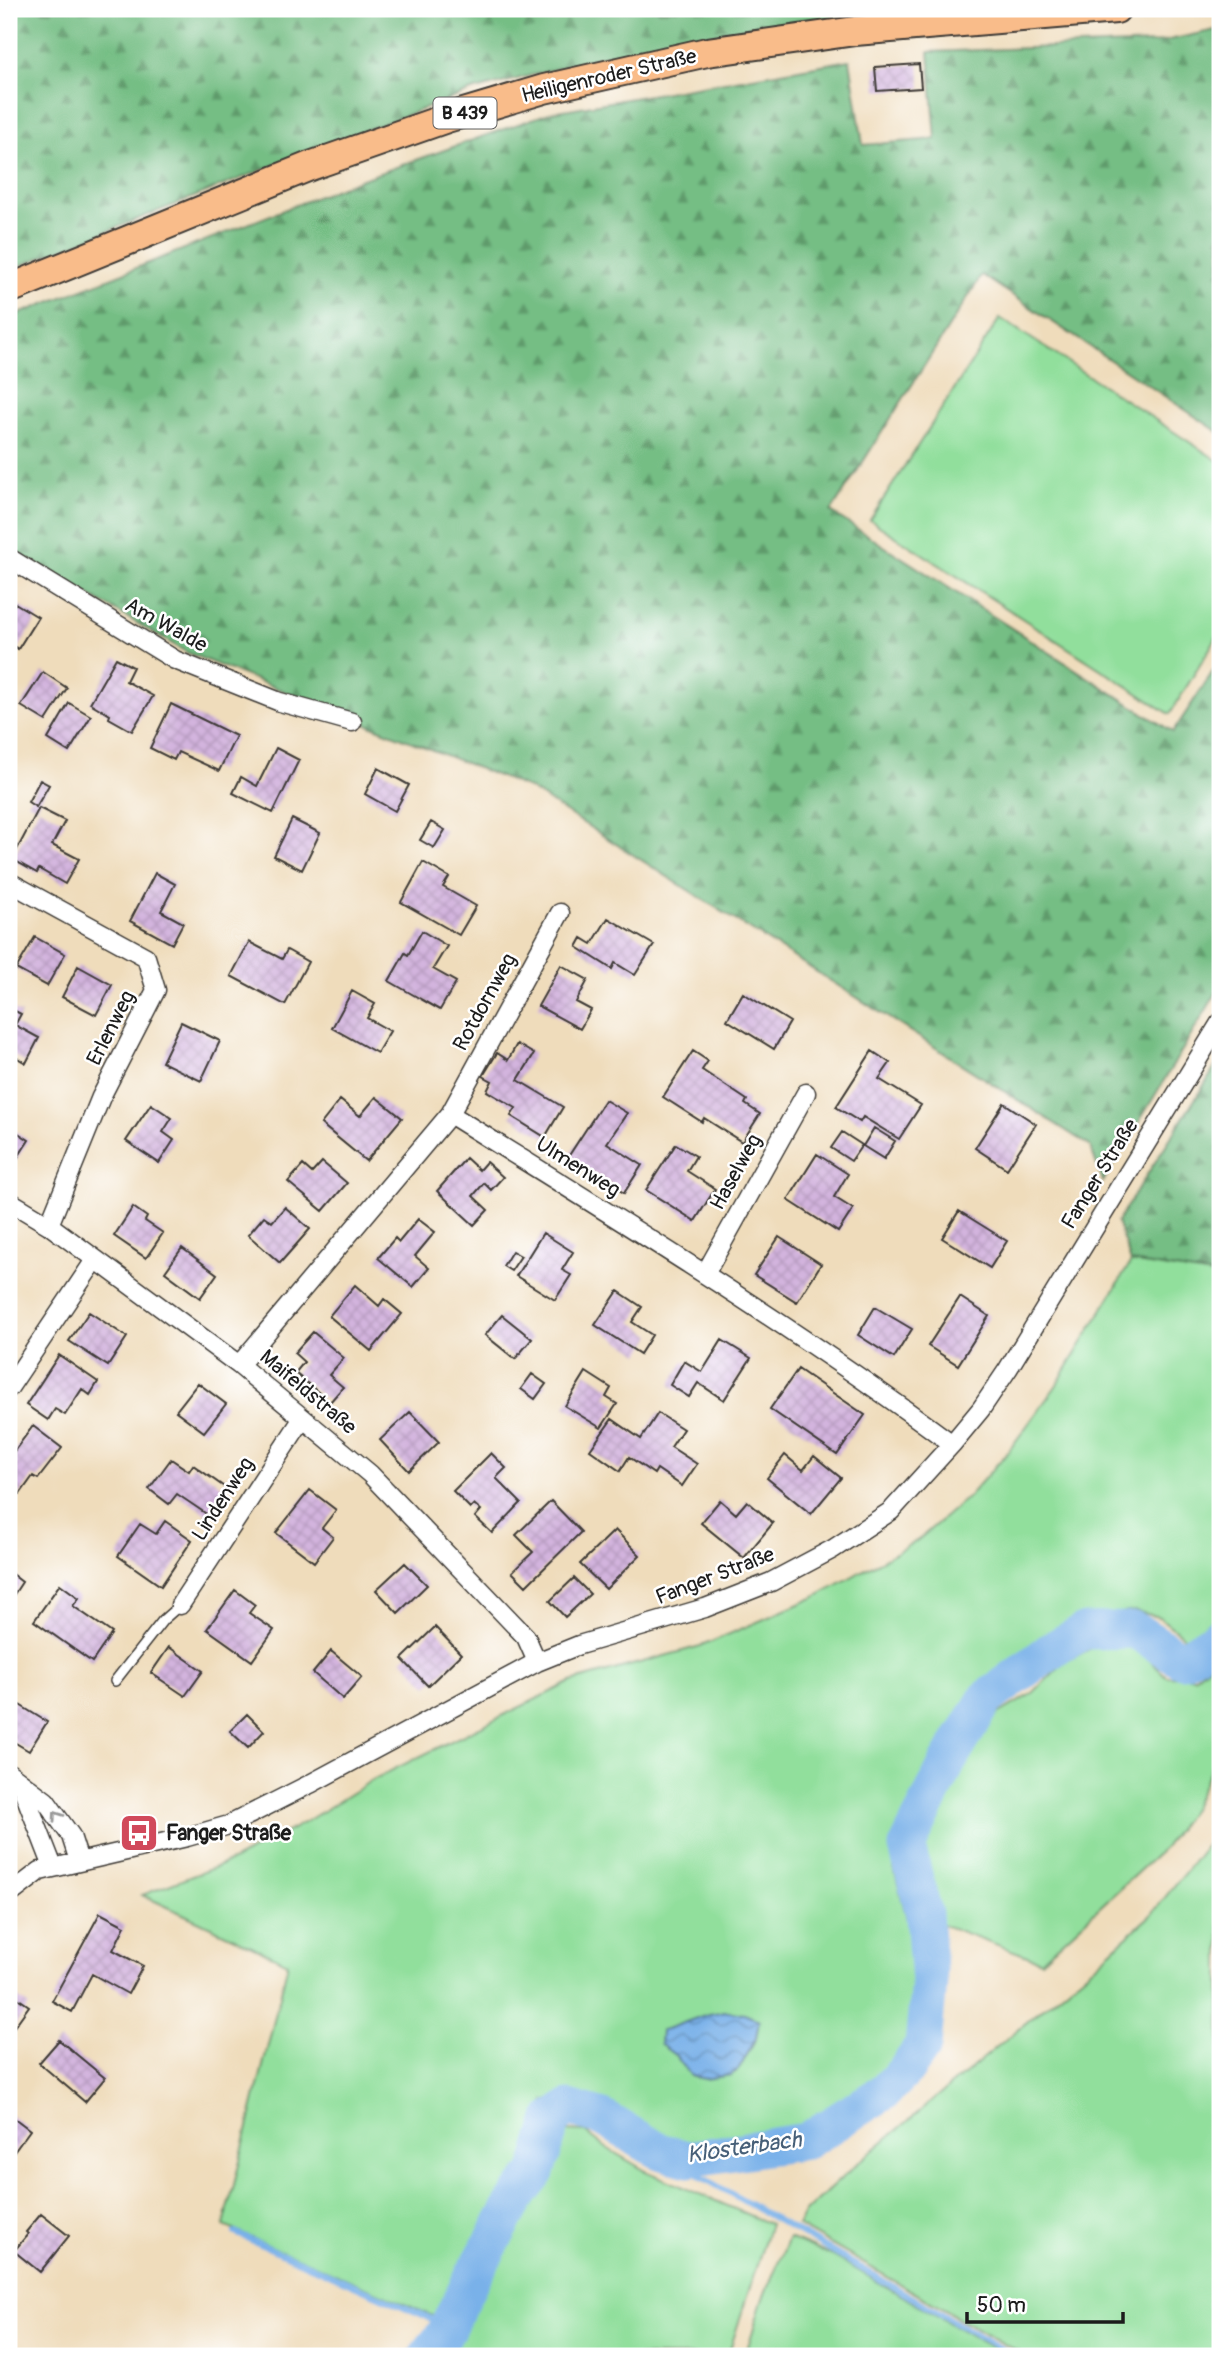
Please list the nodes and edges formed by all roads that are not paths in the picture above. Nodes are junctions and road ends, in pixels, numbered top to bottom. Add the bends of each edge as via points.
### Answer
1 (1116, 9) edge
2 (9, 289) edge
3 (9, 558) edge
4 (352, 722) dead end
5 (9, 882) edge
6 (560, 914) dead end
7 (1220, 1023) edge
8 (806, 1093) dead end
9 (450, 1114) junction
10 (9, 1201) edge
11 (49, 1224) junction
12 (95, 1260) junction
13 (705, 1274) junction
14 (239, 1365) junction
15 (9, 1388) edge
16 (303, 1418) junction
17 (953, 1444) junction
18 (180, 1605) joint
19 (537, 1662) junction
20 (115, 1681) dead end
21 (14, 1777) edge
22 (79, 1861) junction
23 (53, 1867) junction
24 (9, 1895) edge

1 - 2 main road, Heiligenroder Straße / B 439 via 855,31 707,52 544,89 310,166
3 - 4 street, Am Walde via 175,660 280,702
5 - 11 street, Erlenweg via 146,957 156,990 101,1097
6 - 9 street, Rotdornweg
7 - 17 street, Fanger Straße via 1008,1369
8 - 13 street, Haselweg
9 - 13 street, Ulmenweg
9 - 14 street
10 - 11 street, Maifeldstraße
11 - 12 street, Maifeldstraße
12 - 14 street, Maifeldstraße
12 - 15 street
13 - 17 street, Ulmenweg
14 - 16 street, Maifeldstraße
16 - 18 street, Lindenweg
16 - 19 street, Maifeldstraße via 370,1474 526,1637
17 - 19 street, Fanger Straße via 891,1511 781,1577 705,1608
18 - 20 lane
19 - 22 street, Fanger Straße via 229,1825
22 -> 21 street via 71,1836 46,1801
21 - 23 street
22 - 23 street, Fanger Straße
23 - 24 street, Fanger Straße via 29,1878

